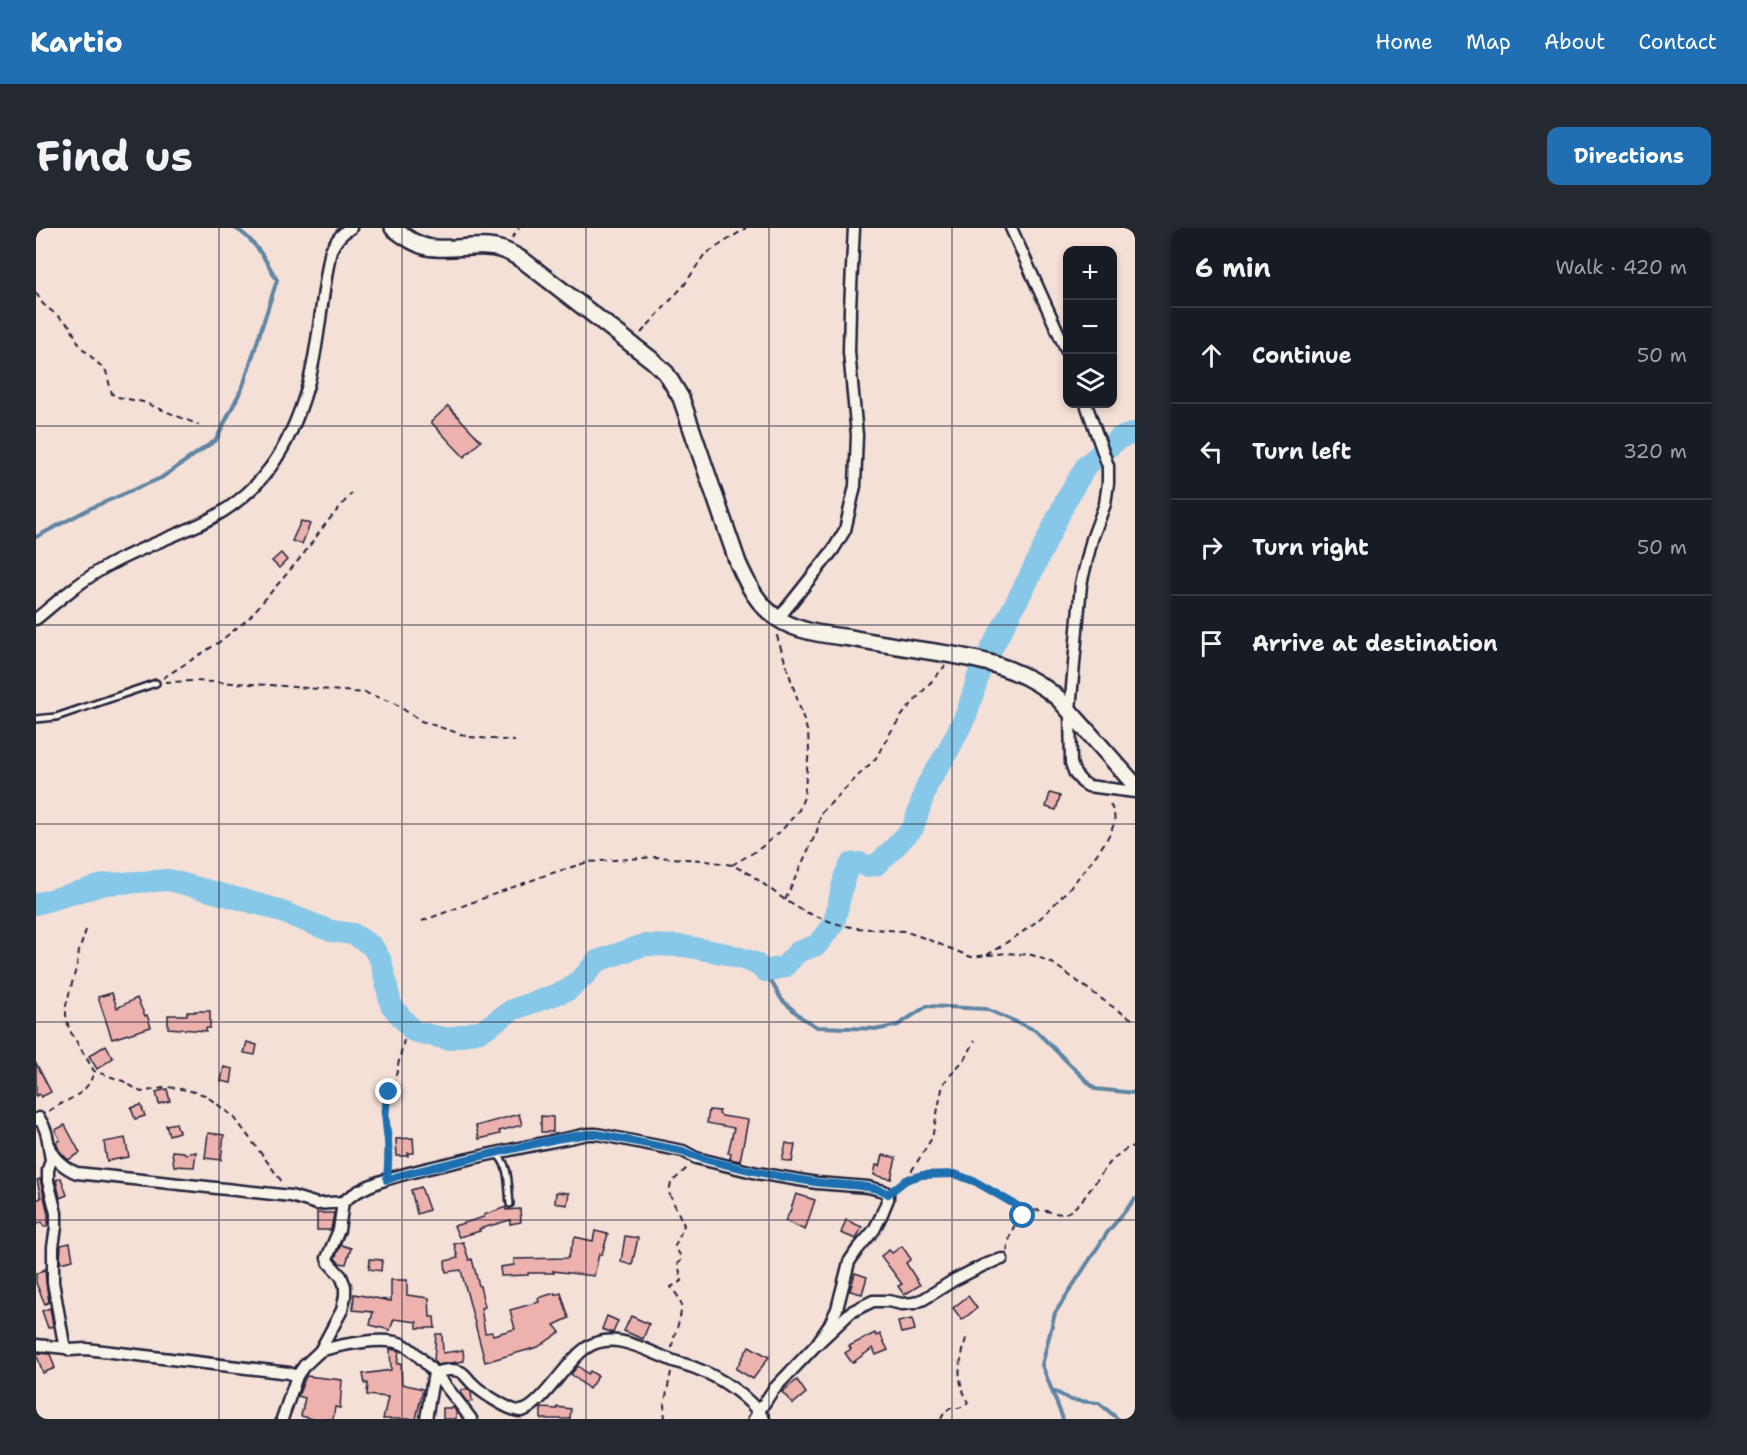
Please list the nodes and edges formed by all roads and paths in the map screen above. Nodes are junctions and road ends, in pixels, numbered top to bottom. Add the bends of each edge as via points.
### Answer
1 (351, 228) edge
2 (383, 228) edge
3 (746, 228) edge
4 (854, 228) edge
5 (1011, 228) edge
6 (397, 231) edge
7 (36, 292) edge
8 (1063, 343) edge
9 (631, 344) junction
10 (1087, 408) edge
11 (199, 425) dead end
12 (352, 493) dead end
13 (36, 619) edge
14 (777, 626) junction
15 (955, 655) junction
16 (156, 683) junction
17 (1070, 710) junction
18 (36, 719) edge
19 (515, 741) dead end
20 (1135, 785) edge
21 (1097, 788) junction
22 (1135, 792) edge
23 (732, 865) junction
24 (785, 900) junction
25 (422, 921) dead end
26 (86, 930) dead end
27 (984, 957) junction
28 (1135, 1021) edge
29 (404, 1040) dead end
30 (975, 1040) dead end
31 (94, 1071) junction
32 (38, 1119) edge
33 (1135, 1146) edge
34 (50, 1148) junction
35 (493, 1154) junction
36 (692, 1156) junction
37 (387, 1180) junction
38 (906, 1180) junction
39 (888, 1194) junction
40 (291, 1196) junction
41 (343, 1202) junction
42 (510, 1204) dead end
43 (1028, 1212) junction
44 (1002, 1259) joint
45 (966, 1338) dead end
46 (36, 1345) edge
47 (816, 1345) junction
48 (66, 1348) junction
49 (320, 1351) junction
50 (671, 1360) junction
51 (434, 1373) junction
52 (297, 1376) junction
53 (759, 1417) edge
54 (282, 1419) edge
55 (426, 1419) edge
56 (471, 1419) edge
57 (665, 1419) edge
58 (941, 1419) edge

1 - 13 street via 331,250 308,385 275,463 241,499 203,522 109,565
2 - 6 street
3 - 9 path via 704,255 685,284
4 - 14 street via 849,352 856,435 855,486 845,530
5 - 8 street
6 - 9 street via 435,248 504,250 524,261
7 - 11 path via 106,371 112,394
9 - 14 street via 666,373 678,391 738,563 749,588
10 - 17 street via 1108,466 1108,483 1081,584
12 - 16 path via 248,619
14 - 15 street via 792,625
14 - 23 path via 807,733 804,797 799,810 782,830
15 - 17 street via 1008,668 1048,690
15 - 24 path via 903,714 876,758 821,813 818,831
16 - 18 lane via 56,717
16 - 19 path via 195,681 366,693 394,703 421,721 470,737
17 - 20 street
17 - 21 street via 1071,763 1082,782
21 - 22 street
21 - 27 path via 1113,808 1115,821 1104,843 1038,921
23 - 24 path
23 - 25 path via 656,857 588,862
24 - 27 path via 834,923 903,932 972,957
26 - 31 path via 66,1015 69,1029
27 - 28 path via 1014,953 1052,962
29 - 37 path via 398,1072 385,1103
30 - 38 path via 943,1084 932,1138
31 - 32 path via 91,1082 79,1094
31 - 40 path via 141,1092 168,1087 205,1095 234,1117
32 - 34 street via 45,1127
33 - 43 path via 1102,1171 1092,1189 1065,1214
34 - 40 street via 61,1163 77,1173
34 - 48 street via 48,1181 56,1213 53,1282
35 - 36 street via 597,1134
35 - 37 street
35 - 42 lane via 499,1155 505,1164
36 - 39 street via 758,1173 868,1187
36 - 50 path via 688,1167 671,1183 669,1193 684,1225 675,1246 682,1259 678,1264 682,1281 671,1287 681,1301
37 - 41 street via 352,1194
38 - 39 path
38 - 43 path via 922,1175 955,1174
39 - 47 street via 874,1230 849,1262 837,1309
40 - 41 street via 316,1204
41 - 49 street via 339,1230 327,1258 341,1276 345,1296 342,1310
43 - 44 path via 1010,1233
44 - 47 street via 914,1303 873,1301 863,1305
45 - 58 path via 958,1373 968,1403 950,1408
46 - 48 street
47 - 53 street via 773,1390
48 - 52 street
49 - 51 street via 351,1344 401,1343
49 - 52 street
50 - 51 street via 627,1342 600,1341 574,1358 540,1400 521,1411 478,1389 462,1372
50 - 53 street via 705,1372 744,1398
50 - 57 path
51 - 55 street
51 - 56 street
52 - 54 street

